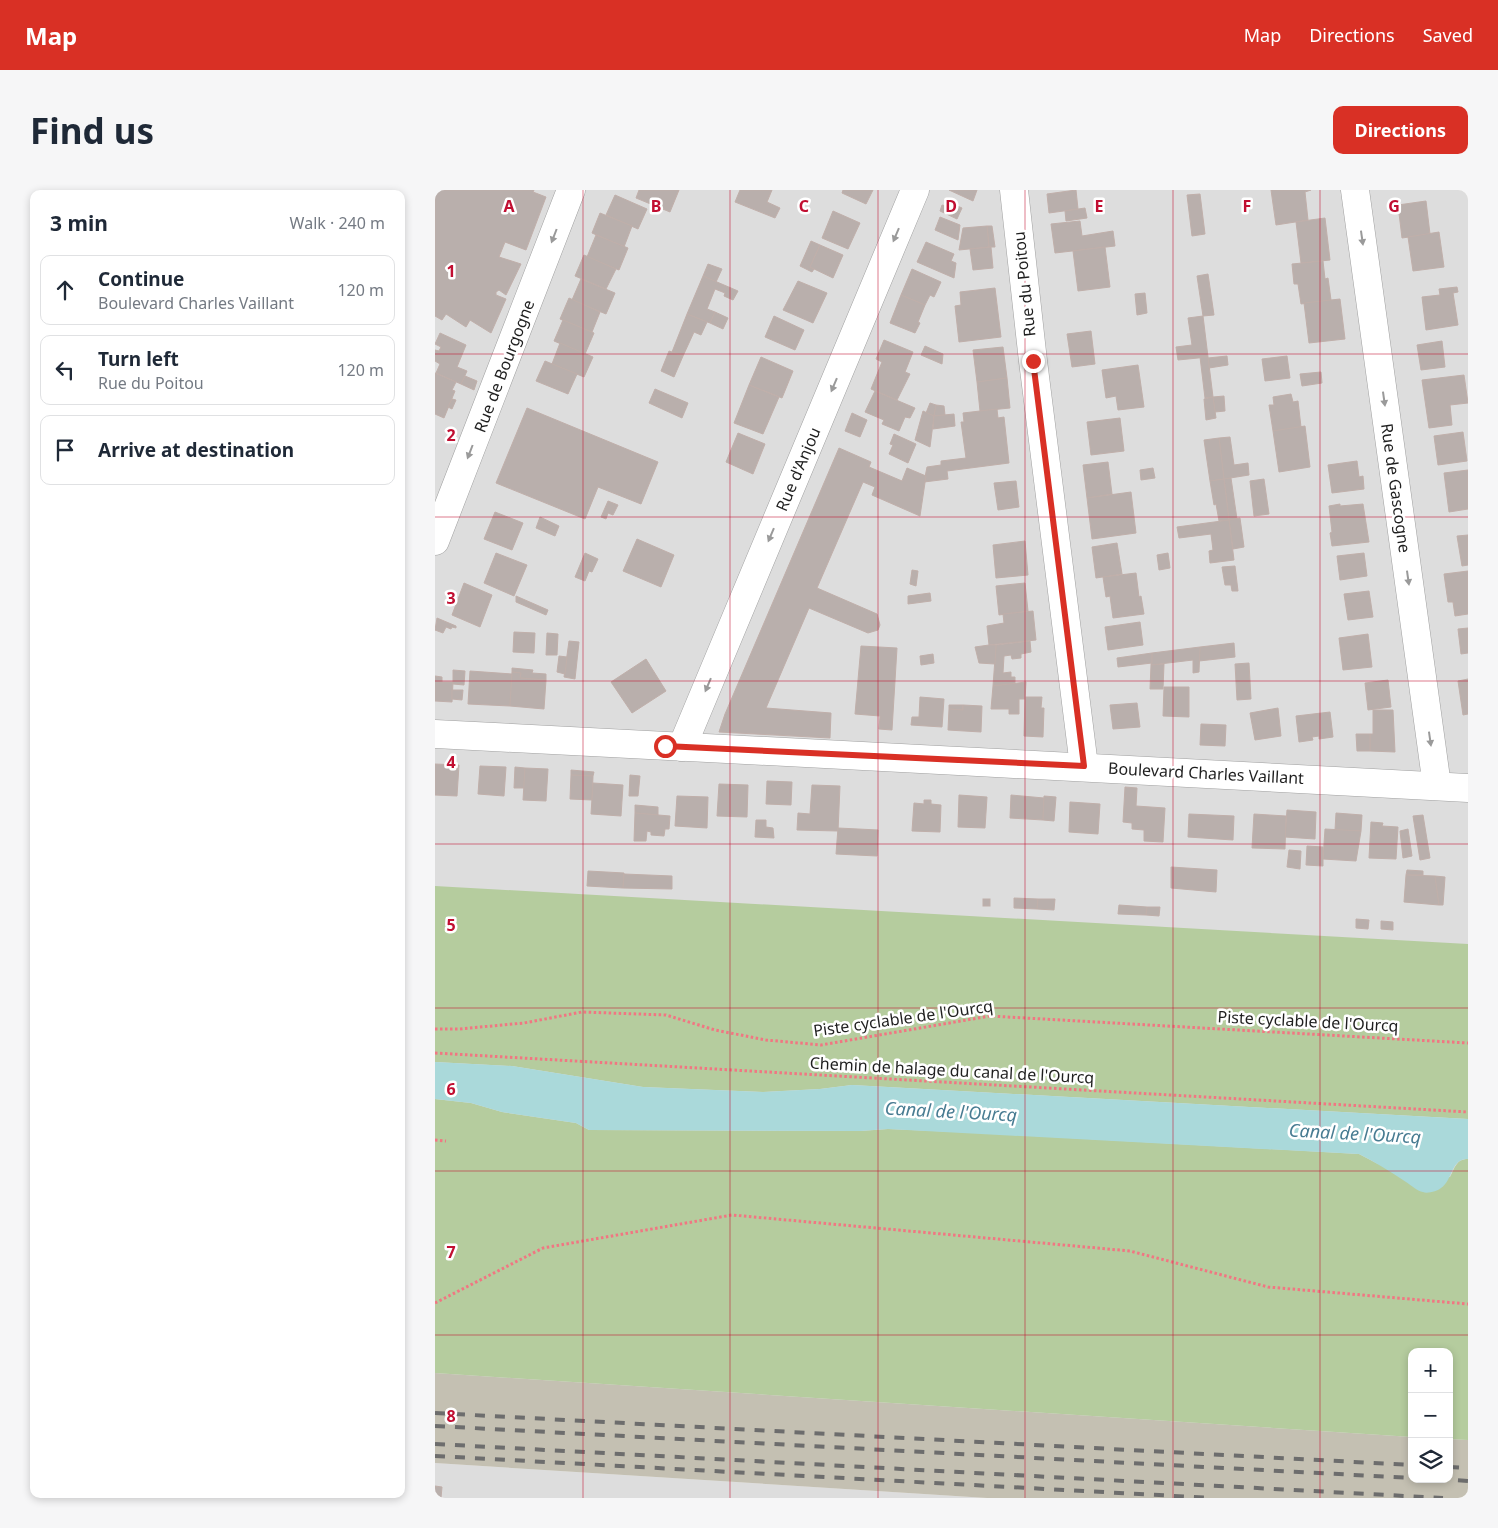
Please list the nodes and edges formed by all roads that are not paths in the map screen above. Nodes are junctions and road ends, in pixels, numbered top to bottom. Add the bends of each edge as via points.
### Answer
1 (571, 190) edge
2 (915, 190) edge
3 (1014, 190) edge
4 (1355, 190) edge
5 (435, 541) edge
6 (435, 734) edge
7 (682, 748) junction
8 (1084, 766) junction
9 (1437, 786) junction
10 (1468, 788) edge

1 -> 5 street, Rue de Bourgogne
2 -> 7 street, Rue d'Anjou
3 - 8 street, Rue du Poitou
4 -> 9 street, Rue de Gascogne
6 - 7 street, Boulevard Charles Vaillant
7 - 8 street, Boulevard Charles Vaillant
8 - 9 street, Boulevard Charles Vaillant
9 - 10 street, Boulevard Charles Vaillant

